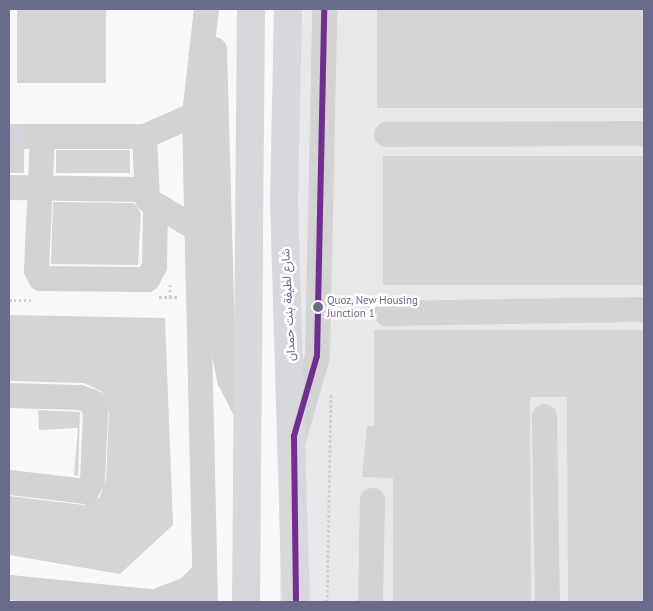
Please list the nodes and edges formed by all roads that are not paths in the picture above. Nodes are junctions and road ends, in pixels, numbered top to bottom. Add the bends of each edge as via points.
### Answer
1 (206, 9) edge
2 (213, 9) edge
3 (251, 9) edge
4 (288, 9) edge
5 (324, 9) edge
6 (194, 114) junction
7 (644, 133) edge
8 (386, 134) dead end
9 (144, 136) junction
10 (9, 187) edge
11 (40, 188) junction
12 (149, 198) junction
13 (194, 227) junction
14 (644, 309) edge
15 (386, 313) dead end
16 (9, 395) edge
17 (246, 413) junction
18 (544, 416) dead end
19 (294, 436) junction
20 (9, 482) edge
21 (372, 500) dead end
22 (204, 572) junction
23 (9, 587) edge
24 (156, 602) edge
25 (205, 602) edge
26 (246, 602) edge
27 (296, 602) edge
28 (370, 602) edge
29 (547, 602) edge

1 - 6 street
2 - 17 street via 222,343 230,379
3 - 17 main road
4 - 19 main road, شارع لطيفة بنت حمدان via 284,202
5 - 19 street via 314,377
6 - 9 street
6 - 13 street
7 - 8 street
9 - 11 street via 38,136
9 - 12 street
10 - 11 street
11 - 12 street
11 - 12 street via 36,272 45,280 147,279 154,266
12 - 13 street
13 - 22 street via 203,371
14 - 15 street
16 - 20 street via 86,398 95,412 92,480 86,491
17 - 26 main road
18 - 29 street
19 - 27 main road, شارع لطيفة بنت حمدان
21 - 28 street
22 - 24 street via 188,589
22 - 25 street
23 - 24 street

